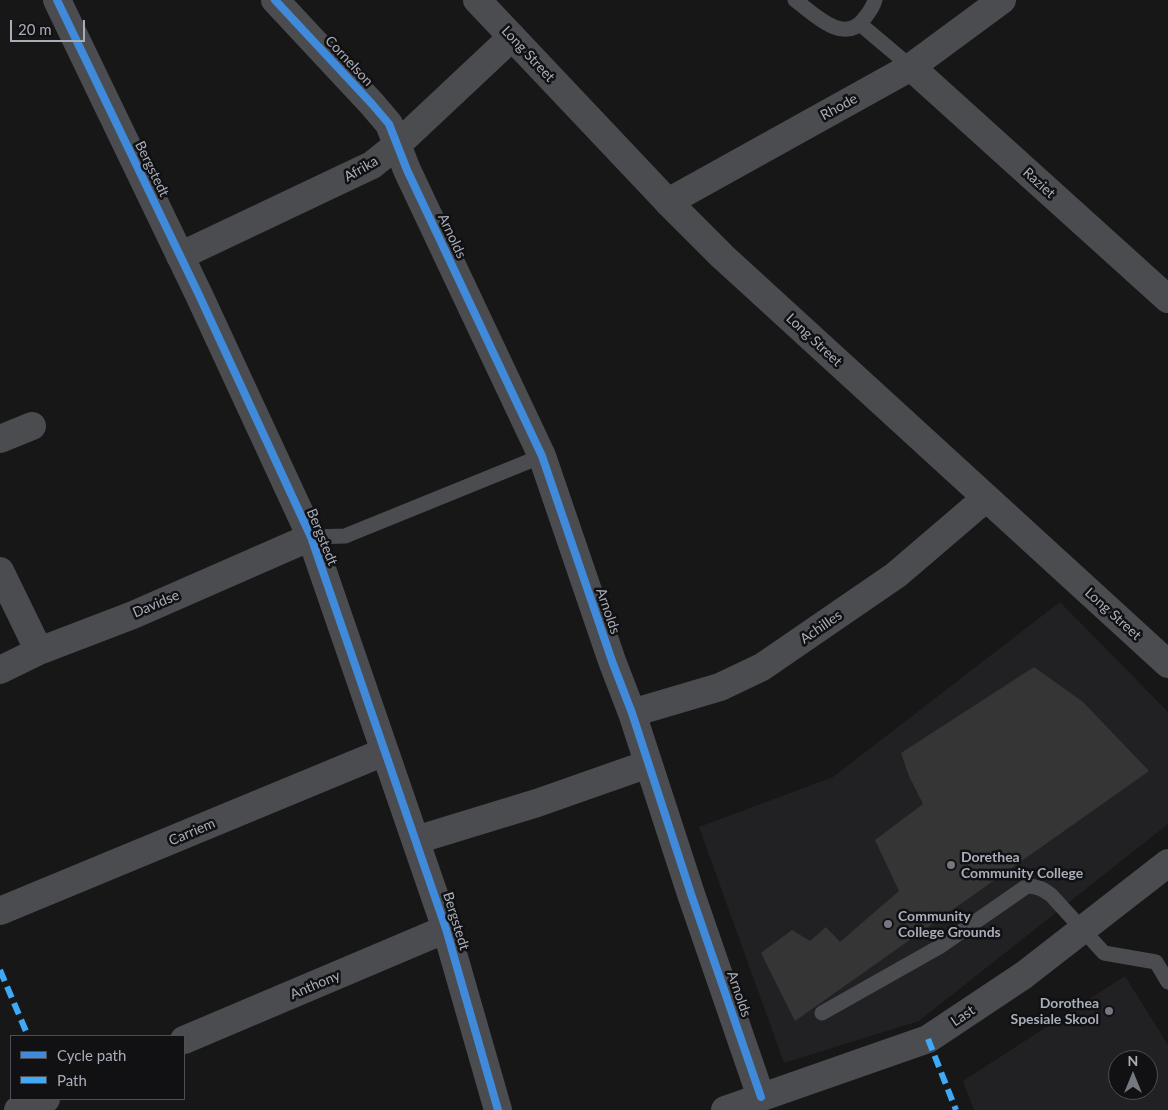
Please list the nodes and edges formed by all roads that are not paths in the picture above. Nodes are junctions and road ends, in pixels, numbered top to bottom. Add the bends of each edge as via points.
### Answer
1 (57, 0) edge
2 (275, 0) edge
3 (477, 0) edge
4 (795, 0) edge
5 (875, 0) edge
6 (1002, 0) edge
7 (860, 24) junction
8 (512, 37) junction
9 (911, 67) junction
10 (397, 145) junction
11 (668, 202) junction
12 (180, 256) junction
13 (1164, 289) edge
14 (32, 426) dead end
15 (0, 440) edge
16 (542, 456) junction
17 (986, 498) junction
18 (345, 536) junction
19 (315, 549) junction
20 (0, 571) edge
21 (39, 652) junction
22 (1168, 664) edge
23 (0, 670) edge
24 (632, 713) junction
25 (384, 752) junction
26 (648, 764) junction
27 (416, 840) junction
28 (1168, 863) edge
29 (0, 911) edge
30 (1082, 928) junction
31 (446, 929) junction
32 (1168, 982) edge
33 (822, 1013) dead end
34 (185, 1040) edge
35 (762, 1098) junction
36 (43, 1100) edge
37 (18, 1110) edge
38 (498, 1110) edge
39 (725, 1110) edge

1 - 12 street, Bergstedt
2 - 10 street, Cornelson via 389,124
3 - 8 street, Long Street
4 - 7 lane via 835,29 848,30
5 - 7 lane
6 - 9 street, Rhode
7 - 9 lane
8 - 10 street, Afrika
8 - 11 street, Long Street
9 - 11 street, Rhode
9 - 13 street, Raziet
10 - 12 street, Afrika via 372,165
10 - 16 street, Arnolds
11 - 17 street, Long Street via 722,256
12 - 19 street, Bergstedt
14 - 15 street
16 - 18 lane
16 - 24 street, Arnolds
17 - 22 street, Long Street
17 - 24 street, Achilles via 896,574 762,667 720,687
18 - 19 lane
18 - 19 lane
19 - 21 street, Davidse
19 - 25 street, Bergstedt
20 - 21 street
21 - 23 street, Davidse
24 - 26 street, Arnolds
25 - 27 street, Bergstedt
25 - 29 street, Carriem
26 - 27 street via 537,803
26 - 35 street, Arnolds
27 - 31 street, Bergstedt
28 - 30 street, Last
30 - 32 lane via 1104,953 1156,962
30 - 33 lane via 1051,895 1043,889 1027,886 938,947
30 - 35 street, Last via 1024,975 928,1039
31 - 34 street, Anthony
31 - 38 street, Bergstedt
35 - 39 street, Last
36 - 37 street

